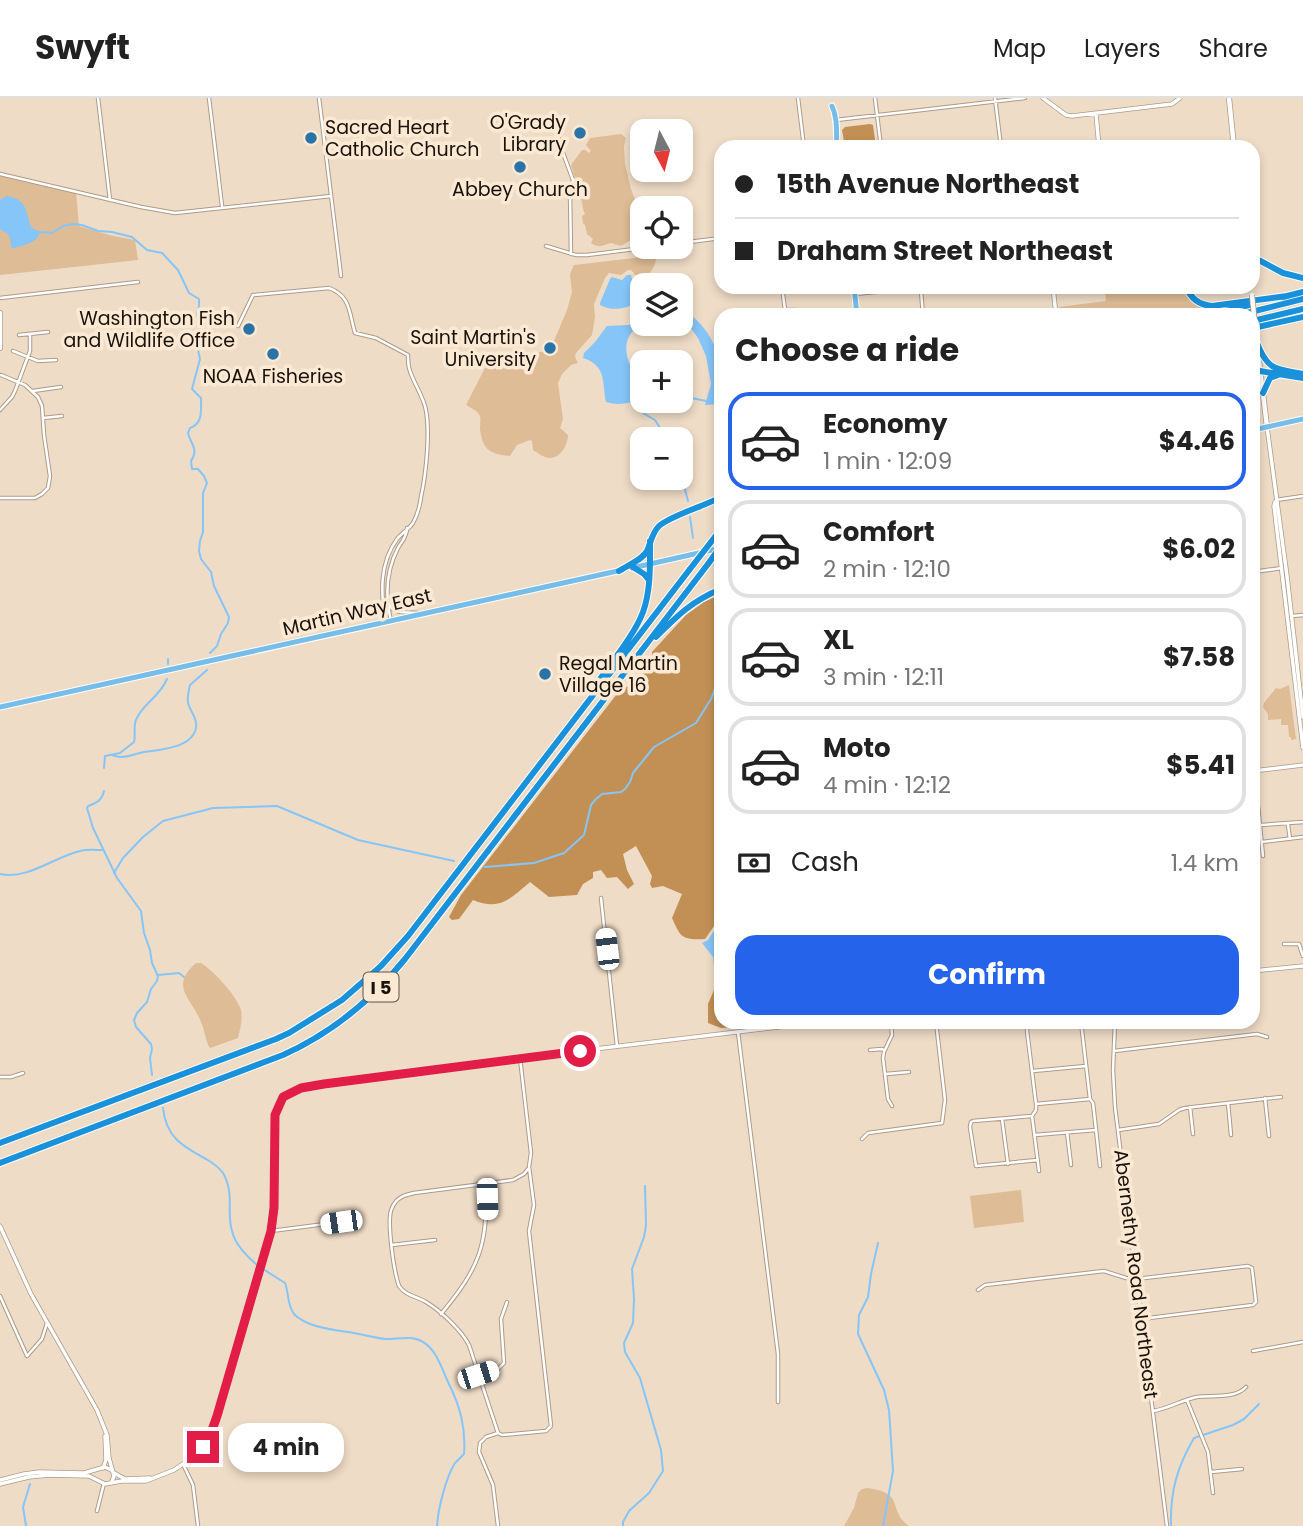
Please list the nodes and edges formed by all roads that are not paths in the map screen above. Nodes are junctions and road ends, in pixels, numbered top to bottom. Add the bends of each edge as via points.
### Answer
1 (98, 98) edge
2 (209, 98) edge
3 (318, 98) edge
4 (798, 98) edge
5 (832, 98) edge
6 (875, 98) edge
7 (1025, 98) edge
8 (1043, 98) edge
9 (1180, 98) edge
10 (1229, 98) edge
11 (996, 100) edge
12 (832, 106) junction
13 (1096, 114) junction
14 (877, 115) junction
15 (557, 117) dead end
16 (836, 120) junction
17 (836, 135) junction
18 (803, 140) edge
19 (836, 140) edge
20 (880, 140) edge
21 (1000, 140) edge
22 (1098, 140) edge
23 (1233, 140) edge
24 (0, 174) edge
25 (331, 195) junction
26 (110, 200) junction
27 (222, 206) junction
28 (714, 239) edge
29 (693, 242) edge
30 (546, 246) dead end
31 (630, 250) edge
32 (571, 254) junction
33 (1260, 261) edge
34 (341, 276) dead end
35 (1303, 278) edge
36 (138, 282) dead end
37 (1303, 292) edge
38 (855, 294) edge
39 (1191, 294) edge
40 (1287, 296) junction
41 (0, 298) edge
42 (1303, 299) edge
43 (856, 308) edge
44 (1238, 308) edge
45 (1303, 309) edge
46 (1260, 310) edge
47 (0, 313) edge
48 (1303, 317) edge
49 (1260, 319) edge
50 (1260, 326) edge
51 (237, 327) dead end
52 (48, 332) dead end
53 (30, 334) junction
54 (19, 335) dead end
55 (0, 348) edge
56 (1260, 348) edge
57 (13, 351) dead end
58 (27, 357) junction
59 (56, 360) dead end
60 (1260, 371) joint
61 (1, 375) edge
62 (1281, 375) junction
63 (1303, 376) edge
64 (18, 382) junction
65 (61, 387) dead end
66 (33, 391) junction
67 (1263, 393) junction
68 (0, 410) edge
69 (62, 416) dead end
70 (43, 418) junction
71 (1303, 419) edge
72 (1267, 427) junction
73 (1260, 428) edge
74 (1303, 496) edge
75 (0, 498) edge
76 (714, 500) edge
77 (1276, 500) junction
78 (407, 528) junction
79 (714, 537) edge
80 (650, 541) junction
81 (714, 549) edge
82 (714, 556) edge
83 (650, 564) junction
84 (633, 568) junction
85 (1283, 568) junction
86 (619, 571) junction
87 (1260, 571) edge
88 (649, 581) junction
89 (714, 592) edge
90 (387, 600) junction
91 (421, 614) junction
92 (1303, 615) edge
93 (1291, 617) junction
94 (388, 621) junction
95 (639, 653) junction
96 (592, 697) junction
97 (0, 708) edge
98 (1303, 717) edge
99 (1303, 748) edge
100 (1303, 765) edge
101 (1260, 770) edge
102 (1303, 822) edge
103 (1288, 824) junction
104 (1260, 825) joint
105 (1303, 837) edge
106 (1290, 839) junction
107 (1262, 842) junction
108 (1264, 856) dead end
109 (601, 898) dead end
110 (1284, 944) dead end
111 (1303, 956) edge
112 (1303, 966) edge
113 (1260, 970) edge
114 (759, 1029) edge
115 (892, 1029) edge
116 (937, 1029) edge
117 (1027, 1029) edge
118 (1082, 1029) edge
119 (1115, 1029) edge
120 (738, 1032) junction
121 (1266, 1037) dead end
122 (617, 1046) junction
123 (870, 1050) dead end
124 (884, 1050) junction
125 (1114, 1051) junction
126 (520, 1058) junction
127 (1086, 1066) junction
128 (1033, 1071) junction
129 (909, 1072) dead end
130 (23, 1073) dead end
131 (886, 1074) junction
132 (0, 1077) edge
133 (1281, 1097) dead end
134 (1090, 1098) junction
135 (1265, 1098) junction
136 (1228, 1103) junction
137 (1036, 1104) junction
138 (892, 1106) dead end
139 (1190, 1107) junction
140 (1032, 1116) junction
141 (1002, 1118) junction
142 (1096, 1130) junction
143 (1118, 1130) junction
144 (1067, 1132) junction
145 (1193, 1134) dead end
146 (1035, 1135) junction
147 (1231, 1135) dead end
148 (1269, 1136) dead end
149 (862, 1139) dead end
150 (0, 1143) edge
151 (1038, 1160) junction
152 (0, 1163) edge
153 (1008, 1164) junction
154 (1070, 1165) dead end
155 (1100, 1166) dead end
156 (529, 1167) junction
157 (1039, 1171) dead end
158 (486, 1183) junction
159 (341, 1222) dead end
160 (0, 1226) edge
161 (271, 1231) junction
162 (435, 1240) dead end
163 (392, 1245) junction
164 (1136, 1279) junction
165 (978, 1290) dead end
166 (0, 1296) edge
167 (507, 1302) dead end
168 (441, 1314) junction
169 (1141, 1320) junction
170 (47, 1323) junction
171 (1303, 1342) edge
172 (1253, 1351) dead end
173 (478, 1375) junction
174 (1246, 1387) dead end
175 (1187, 1400) junction
176 (778, 1402) dead end
177 (1153, 1411) junction
178 (104, 1427) junction
179 (498, 1433) junction
180 (183, 1464) junction
181 (102, 1468) junction
182 (1242, 1469) dead end
183 (113, 1472) junction
184 (1211, 1472) junction
185 (152, 1479) junction
186 (0, 1482) edge
187 (110, 1482) junction
188 (102, 1483) junction
189 (1213, 1493) dead end
190 (97, 1511) dead end
191 (198, 1526) edge
192 (498, 1526) edge
193 (1167, 1526) edge

1 - 26 street
2 - 27 street
3 - 25 street
4 - 18 street
5 - 12 main road
6 - 14 street
7 - 11 street
8 - 13 street via 1066,115
9 - 13 street via 1172,104
10 - 23 main road
11 - 14 street
11 - 21 street
12 - 16 main road
12 - 17 main road
13 - 22 street
14 - 16 street
14 - 20 street
15 - 32 street via 559,142 573,180
16 - 17 main road
17 - 19 main road
24 - 26 street
25 - 27 street
25 - 34 street
26 - 27 street via 175,212
28 - 29 street
30 - 32 street
31 - 32 street
33 - 35 highway
36 - 41 street
37 - 40 highway
38 - 43 main road
39 - 40 highway via 1201,304 1212,306
40 - 44 highway
42 - 46 highway
45 - 49 highway
47 - 55 main road
48 - 50 highway
51 - 78 street via 253,295 329,288 344,296 355,333 408,355 409,370 426,408 428,432 421,497
52 - 53 street
53 - 54 street
53 - 58 street
56 - 63 highway via 1269,365
57 - 58 street
58 - 59 street
58 - 64 street
60 - 62 highway
60 - 67 main road
61 - 64 street
62 - 63 highway
62 - 67 highway via 1270,378
64 - 66 street
64 - 68 street
65 - 66 street
66 - 70 street
67 - 72 main road
69 - 70 street
70 - 75 street via 48,488 35,498
71 - 72 main road
72 - 73 main road
72 - 77 street
74 - 77 street
76 - 80 highway via 659,526
77 - 85 street
78 - 90 street via 390,569
78 - 94 street via 395,542 381,584
79 - 96 highway, I 5, bridge
80 - 83 highway
80 - 86 highway via 643,555
81 - 83 main road, Martin Way East
82 - 95 highway, I 5, bridge
83 - 84 main road, Martin Way East
83 - 88 highway
84 - 86 main road, Martin Way East
84 - 88 highway
85 - 87 street
85 - 93 street
85 - 99 street
86 - 91 main road, Martin Way East
88 - 96 highway via 644,611
89 - 95 highway via 687,607
90 - 91 street via 395,612
90 - 94 street
91 - 94 main road, Martin Way East
92 - 93 street
93 - 98 street
94 - 97 main road, Martin Way East
95 - 152 highway, I 5 via 405,959 351,1015 283,1055
96 - 150 highway, I 5 via 408,936 342,1000 276,1040
100 - 101 street
102 - 103 street
103 - 104 street
103 - 106 street
104 - 107 street
105 - 106 street
106 - 107 street
107 - 108 street
109 - 122 street
110 - 111 street via 1299,944
112 - 113 street
114 - 120 street
115 - 124 street
116 - 149 street via 944,1120 868,1133
117 - 128 street
118 - 127 street
119 - 125 street, Abernethy Road Northeast
120 - 122 street
120 - 176 street via 778,1354
121 - 125 street via 1257,1034
122 - 126 street
123 - 124 street
124 - 131 street
125 - 143 street, Abernethy Road Northeast
126 - 156 street
126 - 161 street via 301,1088 285,1095 276,1109
127 - 128 street
127 - 134 street
128 - 137 street
129 - 131 street
130 - 132 street
131 - 138 street
133 - 135 street
134 - 137 street
134 - 142 street
135 - 136 street
135 - 148 street
136 - 139 street
136 - 147 street
137 - 140 street
139 - 143 street via 1153,1126
139 - 145 street
140 - 141 street
140 - 146 street
141 - 153 street
141 - 153 street via 973,1121 970,1126 976,1166
142 - 144 street
142 - 155 street
143 - 164 street, Abernethy Road Northeast
144 - 146 street
144 - 154 street
146 - 151 street
151 - 153 street
151 - 157 street
156 - 158 street via 516,1179
156 - 179 street via 534,1205 529,1231 551,1426 541,1432
158 - 163 street via 409,1194 397,1200 390,1211
158 - 168 street via 481,1251
159 - 161 street
160 - 170 street
161 - 180 street via 211,1433 196,1455
162 - 163 street
163 - 168 street via 400,1288
164 - 165 street via 1104,1271 985,1285
164 - 169 street, Abernethy Road Northeast
164 - 169 street via 1252,1268 1253,1305
166 - 170 street via 27,1356 42,1339
167 - 173 street via 501,1319 504,1363
168 - 173 street via 463,1334
169 - 177 street, Abernethy Road Northeast
170 - 178 street
171 - 172 street
173 - 179 street
174 - 175 street via 1233,1394
175 - 177 street
175 - 184 street via 1208,1449
177 - 193 street, Abernethy Road Northeast
178 - 181 street
178 - 183 street
179 - 192 street via 482,1440 479,1450 492,1480
180 - 185 street
180 - 191 street via 193,1485
181 - 183 street
181 - 186 street via 84,1473 24,1474
181 - 188 street via 98,1474
182 - 184 street
183 - 185 street via 125,1479
183 - 187 street
184 - 189 street
185 - 187 street
186 - 188 street via 49,1475 89,1476
187 - 188 street
188 - 190 street

